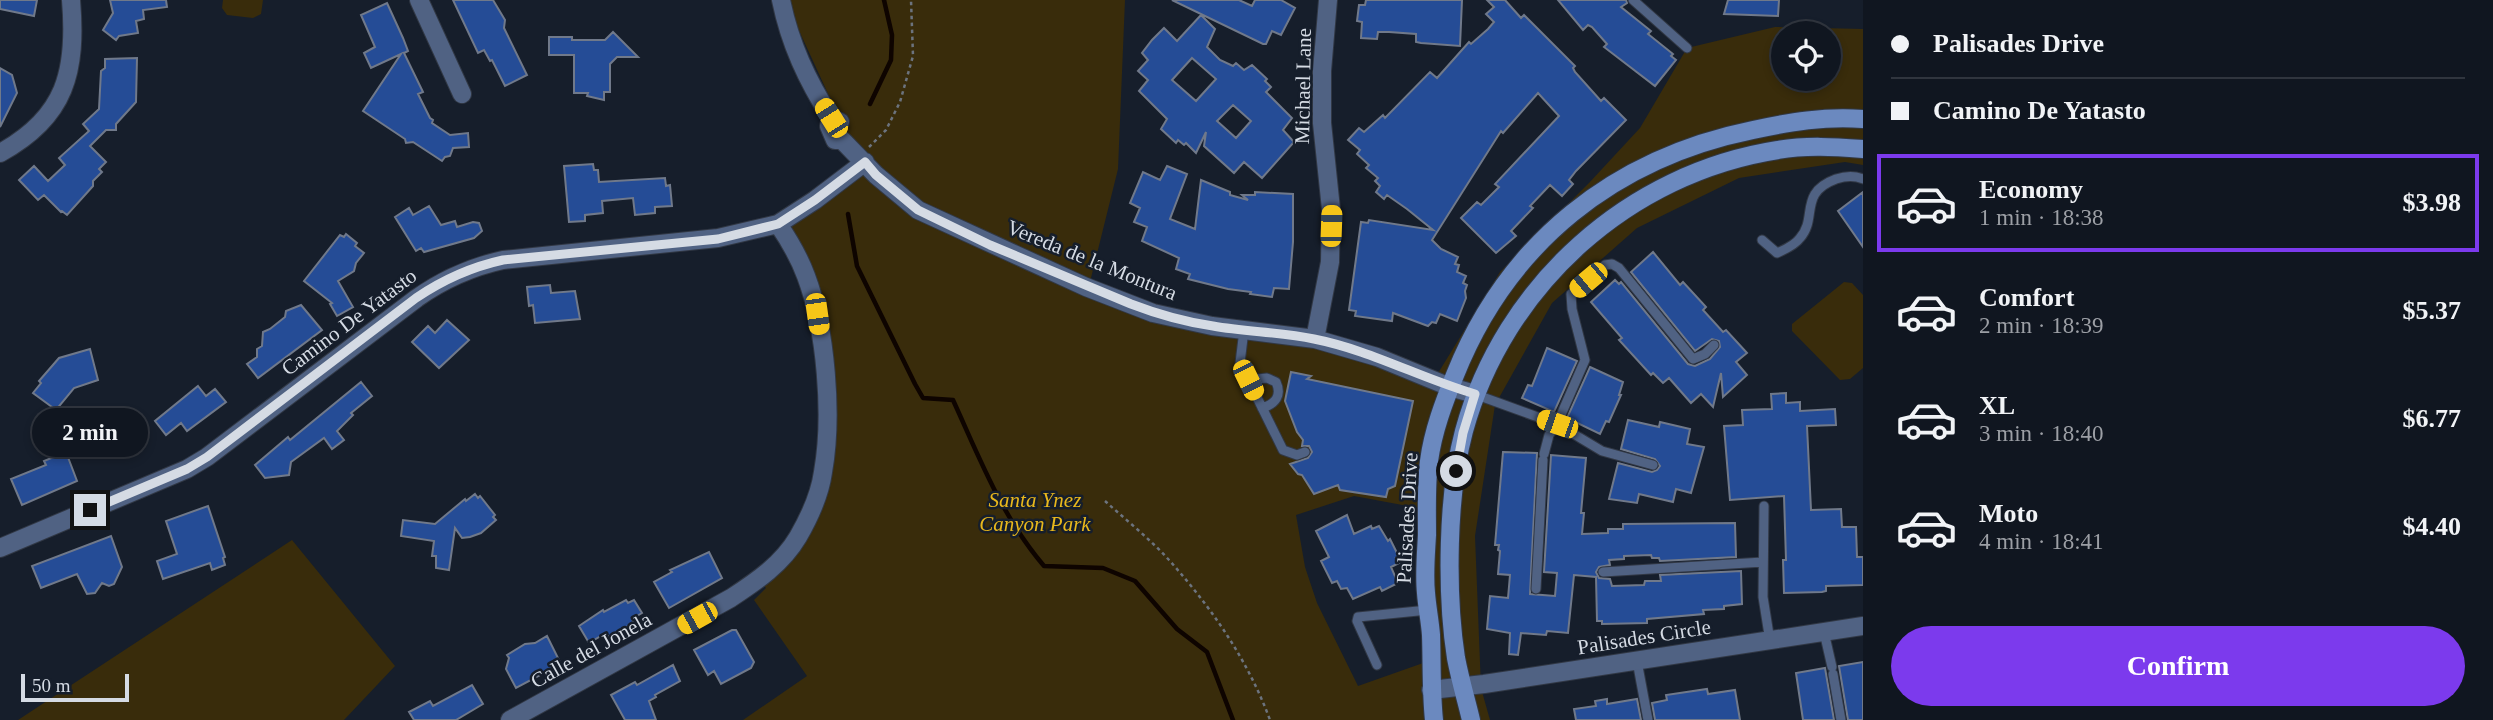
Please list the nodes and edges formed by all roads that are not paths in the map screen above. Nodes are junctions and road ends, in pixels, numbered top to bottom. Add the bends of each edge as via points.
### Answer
1 (71, 0) edge
2 (419, 0) edge
3 (781, 0) edge
4 (1328, 0) edge
5 (1633, 0) edge
6 (1687, 48) dead end
7 (462, 94) dead end
8 (1863, 118) edge
9 (1863, 149) edge
10 (0, 153) edge
11 (865, 162) junction
12 (1863, 179) edge
13 (778, 224) junction
14 (1762, 240) dead end
15 (1244, 330) junction
16 (1315, 339) junction
17 (1714, 345) dead end
18 (1248, 380) junction
19 (1450, 387) junction
20 (1475, 394) junction
21 (1262, 408) junction
22 (1557, 424) junction
23 (1305, 452) dead end
24 (1653, 465) dead end
25 (1764, 506) dead end
26 (0, 548) edge
27 (1763, 562) junction
28 (1603, 572) dead end
29 (1536, 589) dead end
30 (1428, 610) junction
31 (1863, 626) edge
32 (1824, 632) junction
33 (1770, 641) junction
34 (1637, 662) junction
35 (1377, 665) dead end
36 (1463, 687) junction
37 (1431, 690) junction
38 (510, 720) edge
39 (1434, 720) edge
40 (1471, 720) edge
41 (1648, 720) edge
42 (1842, 720) edge

1 - 10 street via 72,59 61,96 30,135
2 - 7 street
3 - 11 street, Vereda de la Montura via 800,64 831,118 835,140 842,140
4 - 16 street, Michael Lane via 1322,123 1331,209 1330,262
5 - 6 lane
8 - 19 street, Palisades Drive via 1788,122 1715,137 1646,164 1615,182 1559,224 1515,271 1480,323
9 - 20 street via 1779,149 1740,158 1660,187 1614,216 1579,244 1533,294 1508,330
11 - 13 street, Camino De Yatasto
11 - 15 street, Vereda de la Montura via 918,210 990,245 1153,313
12 - 14 lane via 1845,176 1816,191 1804,232 1785,249 1777,253
13 - 26 street, Camino De Yatasto via 718,239 478,265 433,286 187,469
13 - 38 street, Calle del Jonela via 812,294 828,419 823,475 798,537 759,580 731,598
15 - 16 street, Vereda de la Montura
15 - 18 lane via 1240,363
16 - 19 street, Vereda de la Montura via 1377,357
17 - 22 lane via 1693,359 1619,268 1605,265 1571,294 1585,360
18 - 21 lane
18 - 21 lane via 1276,382 1277,399
19 - 20 street, Vereda de la Montura
19 - 30 street, Palisades Drive via 1429,461
20 - 22 lane
20 - 36 street via 1463,433 1452,506 1451,605
21 - 23 lane via 1283,450 1297,455
22 - 24 lane via 1602,451
22 - 29 lane via 1543,457
25 - 27 lane
27 - 28 lane
27 - 33 lane
30 - 35 lane via 1358,617
30 - 37 street, Palisades Drive
31 - 32 street, Palisades Circle
32 - 33 street, Palisades Circle
32 - 42 lane
33 - 34 street, Palisades Circle
34 - 36 street, Palisades Circle
34 - 41 lane
36 - 37 street, Palisades Circle
36 - 40 street
37 - 39 street, Palisades Drive

